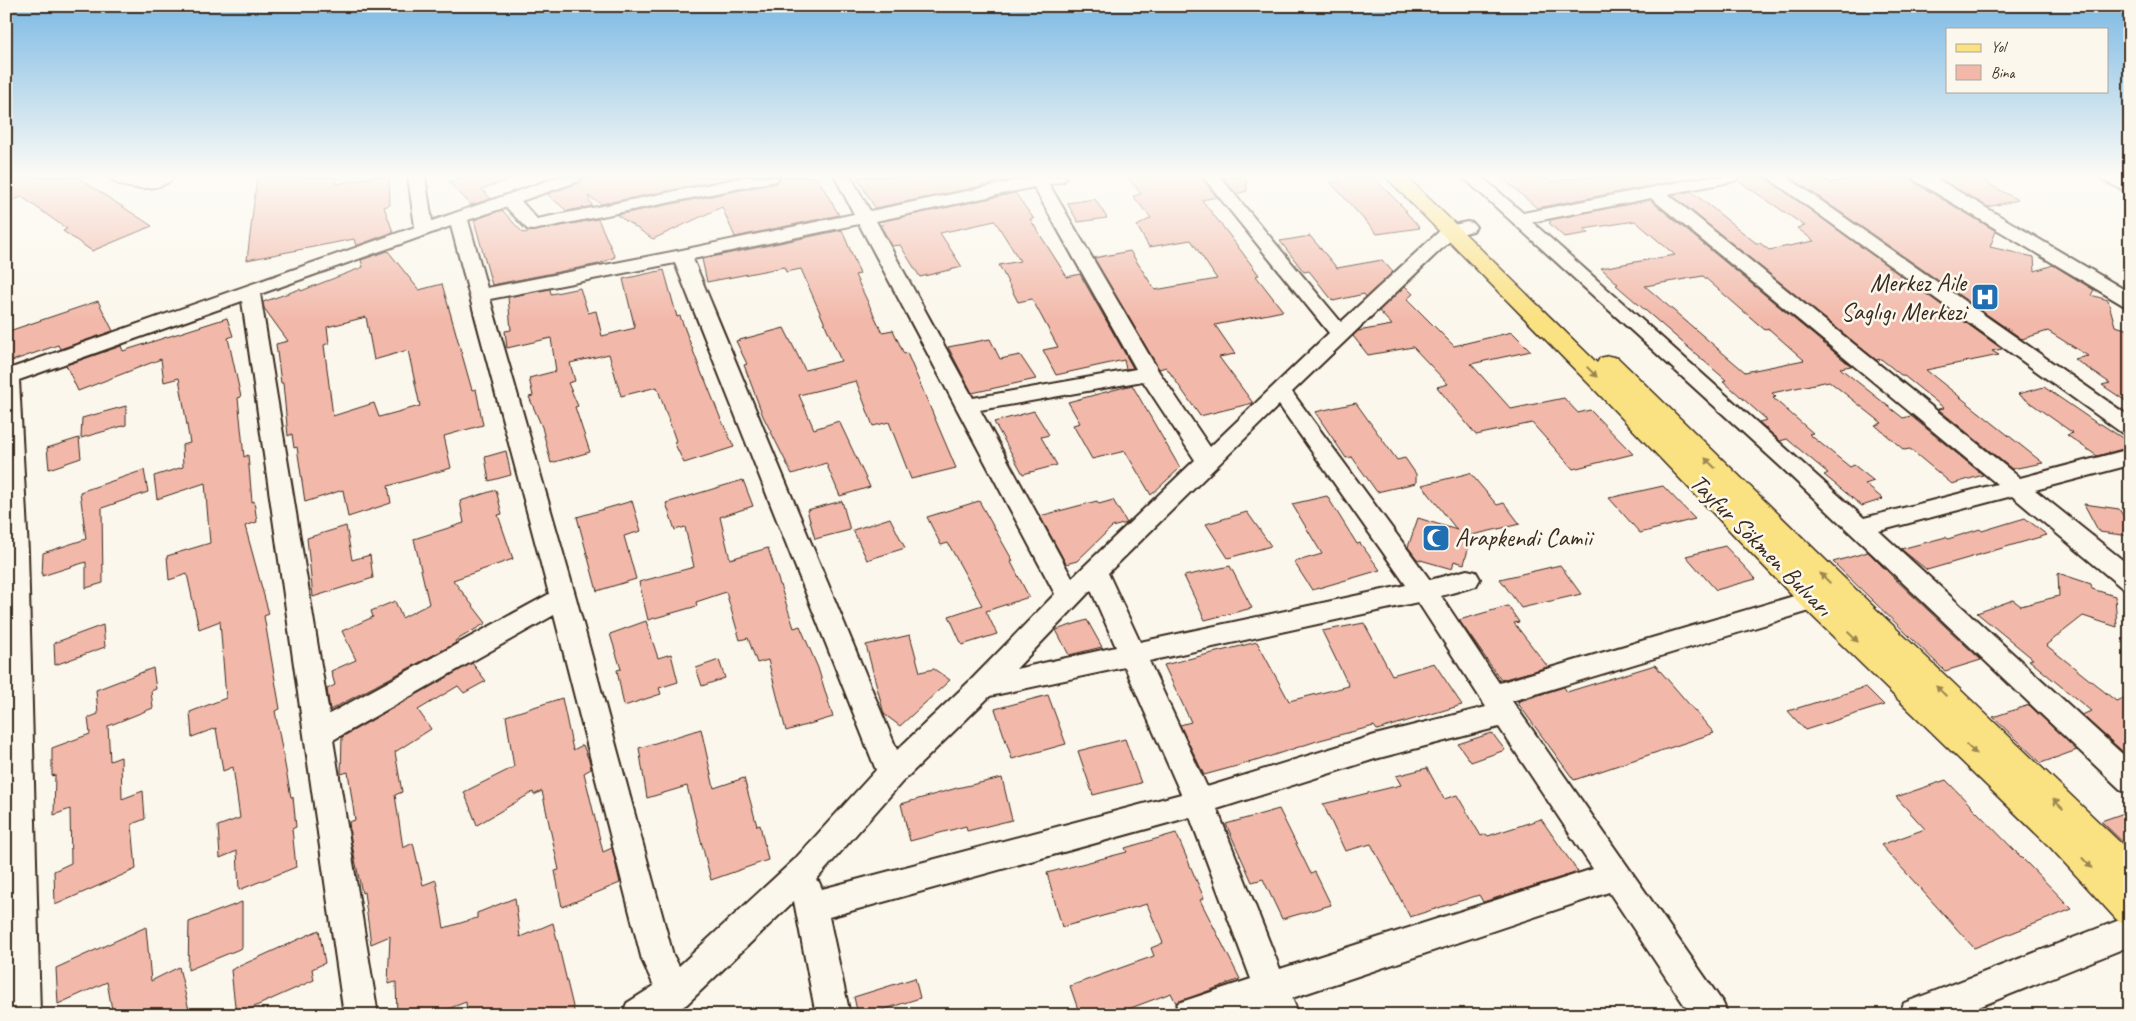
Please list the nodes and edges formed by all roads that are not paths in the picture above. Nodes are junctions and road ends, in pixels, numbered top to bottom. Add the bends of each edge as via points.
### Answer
1 (423, 225) edge
2 (434, 225) edge
3 (460, 225) edge
4 (832, 225) edge
5 (868, 225) edge
6 (1072, 225) edge
7 (1249, 225) edge
8 (1454, 225) edge
9 (1455, 225) edge
10 (1525, 225) edge
11 (1694, 225) edge
12 (1843, 225) edge
13 (2002, 225) edge
14 (424, 228) junction
15 (1459, 229) junction
16 (682, 256) junction
17 (250, 290) junction
18 (480, 294) junction
19 (2130, 301) edge
20 (1340, 334) junction
21 (1149, 373) junction
22 (7, 377) edge
23 (1281, 392) junction
24 (966, 406) junction
25 (2130, 428) edge
26 (2130, 457) edge
27 (1208, 462) junction
28 (2016, 488) junction
29 (1859, 528) junction
30 (11, 554) edge
31 (1096, 572) junction
32 (1466, 579) dead end
33 (2130, 580) edge
34 (1424, 591) junction
35 (1069, 596) junction
36 (563, 598) junction
37 (1814, 600) junction
38 (1132, 654) junction
39 (982, 687) junction
40 (1499, 705) junction
41 (318, 734) junction
42 (892, 773) junction
43 (2130, 780) edge
44 (1199, 802) junction
45 (805, 870) junction
46 (1615, 876) junction
47 (2130, 876) edge
48 (811, 907) junction
49 (2130, 908) edge
50 (2130, 931) edge
51 (675, 992) junction
52 (1277, 1002) edge
53 (23, 1015) edge
54 (361, 1015) edge
55 (639, 1015) edge
56 (834, 1015) edge
57 (1190, 1015) edge
58 (1711, 1015) edge
59 (1916, 1015) edge

1 - 14 street
2 - 14 street
3 - 18 street
4 - 16 street
5 - 24 street
6 - 21 street
7 - 20 street
8 - 15 main road, Tayfur Sökmen Bulvarı
9 - 15 main road, Tayfur Sökmen Bulvarı
10 - 29 street
11 - 28 street
12 - 25 street
13 - 19 street
14 - 17 street
15 - 20 street
15 -> 37 main road, Tayfur Sökmen Bulvarı
47 -> 15 main road, Tayfur Sökmen Bulvarı via 1636,389
16 - 18 street
16 - 42 street
17 - 22 street
17 - 41 street
18 - 36 street
20 - 23 street
21 - 24 street
21 - 27 street
22 - 30 street
23 - 27 street
23 - 34 street
24 - 35 street
26 - 28 street
27 - 31 street
28 - 29 street
28 - 33 street
29 - 43 street
30 - 53 street
31 - 35 street
31 - 38 street
32 - 34 street
34 - 38 street
34 - 40 street
35 - 39 street
36 - 41 street
36 - 51 street via 658,960
37 - 40 street
37 -> 49 main road, Tayfur Sökmen Bulvarı via 2063,837
38 - 39 street
38 - 44 street
39 - 42 street
40 - 44 street
40 - 46 street
41 - 54 street
42 - 45 street
44 - 48 street
44 - 52 street
45 - 48 street
45 - 51 street
46 - 52 street
46 - 58 street
48 - 56 street
50 - 59 street
51 - 55 street
52 - 57 street

